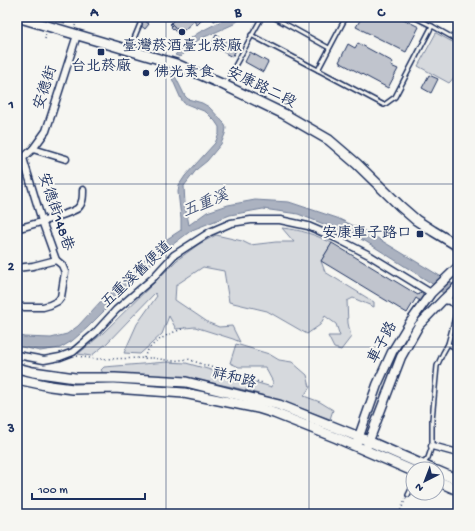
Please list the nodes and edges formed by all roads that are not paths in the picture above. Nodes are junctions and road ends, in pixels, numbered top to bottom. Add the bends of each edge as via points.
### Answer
1 (262, 17) edge
2 (273, 17) edge
3 (346, 17) edge
4 (414, 17) edge
5 (20, 18) edge
6 (42, 20) edge
7 (140, 24) dead end
8 (432, 26) junction
9 (77, 35) junction
10 (252, 35) junction
11 (458, 38) edge
12 (329, 48) junction
13 (129, 50) junction
14 (318, 70) junction
15 (224, 85) junction
16 (33, 149) junction
17 (20, 159) edge
18 (66, 160) dead end
19 (83, 190) dead end
20 (42, 221) junction
21 (17, 228) edge
22 (458, 246) edge
23 (56, 260) junction
24 (458, 267) edge
25 (17, 268) edge
26 (458, 286) edge
27 (431, 293) junction
28 (443, 300) junction
29 (458, 306) edge
30 (17, 307) edge
31 (448, 344) junction
32 (458, 349) edge
33 (17, 355) edge
34 (17, 368) edge
35 (21, 380) edge
36 (359, 437) junction
37 (369, 441) junction
38 (355, 446) junction
39 (432, 446) junction
40 (365, 450) junction
41 (458, 453) edge
42 (409, 461) edge
43 (426, 461) edge
44 (405, 468) edge
45 (445, 474) edge
46 (458, 480) edge
47 (445, 484) edge
48 (458, 490) edge

1 - 10 lane
2 - 12 lane
3 - 12 lane
4 - 8 lane
5 - 6 main road, 安康路二段
6 - 9 main road, 安康路二段
7 - 13 lane
8 - 11 lane via 457,40
8 - 14 lane via 395,97 384,105
9 - 13 main road, 安康路二段
9 - 16 street, 安德街 via 46,131
10 - 14 lane
10 - 15 lane
12 - 14 lane
13 - 15 main road, 安康路二段 via 176,64
15 - 22 main road, 安康路二段 via 284,114 329,140 416,220
16 - 17 street, 安德街
16 - 18 street
17 - 20 street, 安德街148巷
19 - 20 street via 83,200 76,210
20 - 21 street
20 - 23 street, 安德街148巷
23 - 25 street
23 - 30 street, 安德街148巷 via 65,272 58,302 43,307
24 - 27 street, 車子路
26 - 28 street, 車子路
27 - 33 street, 五重溪舊便道 via 369,255 308,226 280,220 251,220 231,223 210,232 174,255 152,279 73,352 44,360
27 - 36 street, 車子路 via 392,352 377,385
28 - 29 street
28 - 37 street, 車子路 via 419,325 401,357
29 - 31 lane
31 - 32 lane
31 - 39 lane via 437,366
34 - 36 main road, 祥和路 via 75,378 186,382 279,405
35 - 38 main road, 祥和路 via 73,389 114,388 184,393 274,413
36 - 37 main road, 祥和路
36 - 38 street, 車子路
37 - 40 street, 車子路
37 - 42 main road, 祥和路
38 - 40 main road, 祥和路
39 - 41 street
39 - 43 lane
40 - 44 main road, 祥和路
45 - 46 main road
47 - 48 main road

